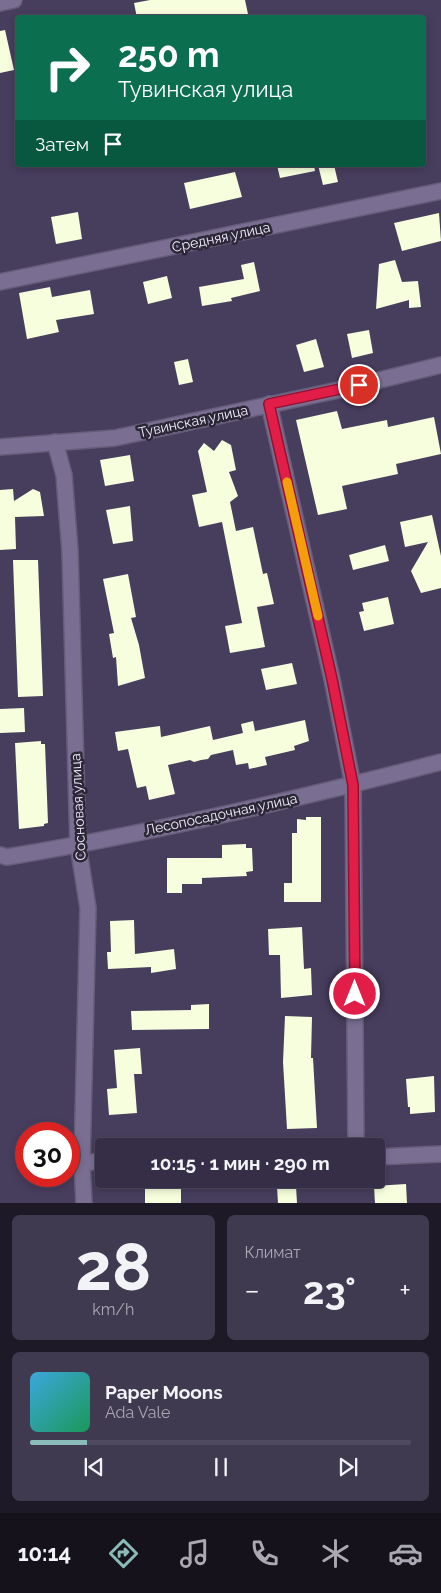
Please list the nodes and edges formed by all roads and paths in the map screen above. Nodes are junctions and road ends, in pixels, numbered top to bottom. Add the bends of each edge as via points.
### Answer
1 (14, 0) edge
2 (0, 3) edge
3 (441, 191) edge
4 (0, 282) edge
5 (441, 365) edge
6 (269, 404) junction
7 (55, 442) junction
8 (0, 447) edge
9 (441, 762) edge
10 (353, 785) junction
11 (78, 845) junction
12 (0, 855) edge
13 (356, 1138) edge
14 (441, 1154) edge
15 (385, 1157) edge
16 (82, 1162) junction
17 (95, 1162) edge
18 (84, 1203) edge

1 - 2 street
3 - 4 street, Средняя улица
5 - 6 street, Тувинская улица
6 - 7 street, Тувинская улица via 115,438
6 - 10 street
7 - 8 street, Тувинская улица
7 - 11 street, Сосновая улица via 64,475 70,551
9 - 10 street, Лесопосадочная улица
10 - 11 street, Лесопосадочная улица
10 - 13 street
11 - 12 street, Лесопосадочная улица
11 - 16 street, Сосновая улица via 88,908
14 - 15 street
16 - 17 street
16 - 18 street, Сосновая улица

